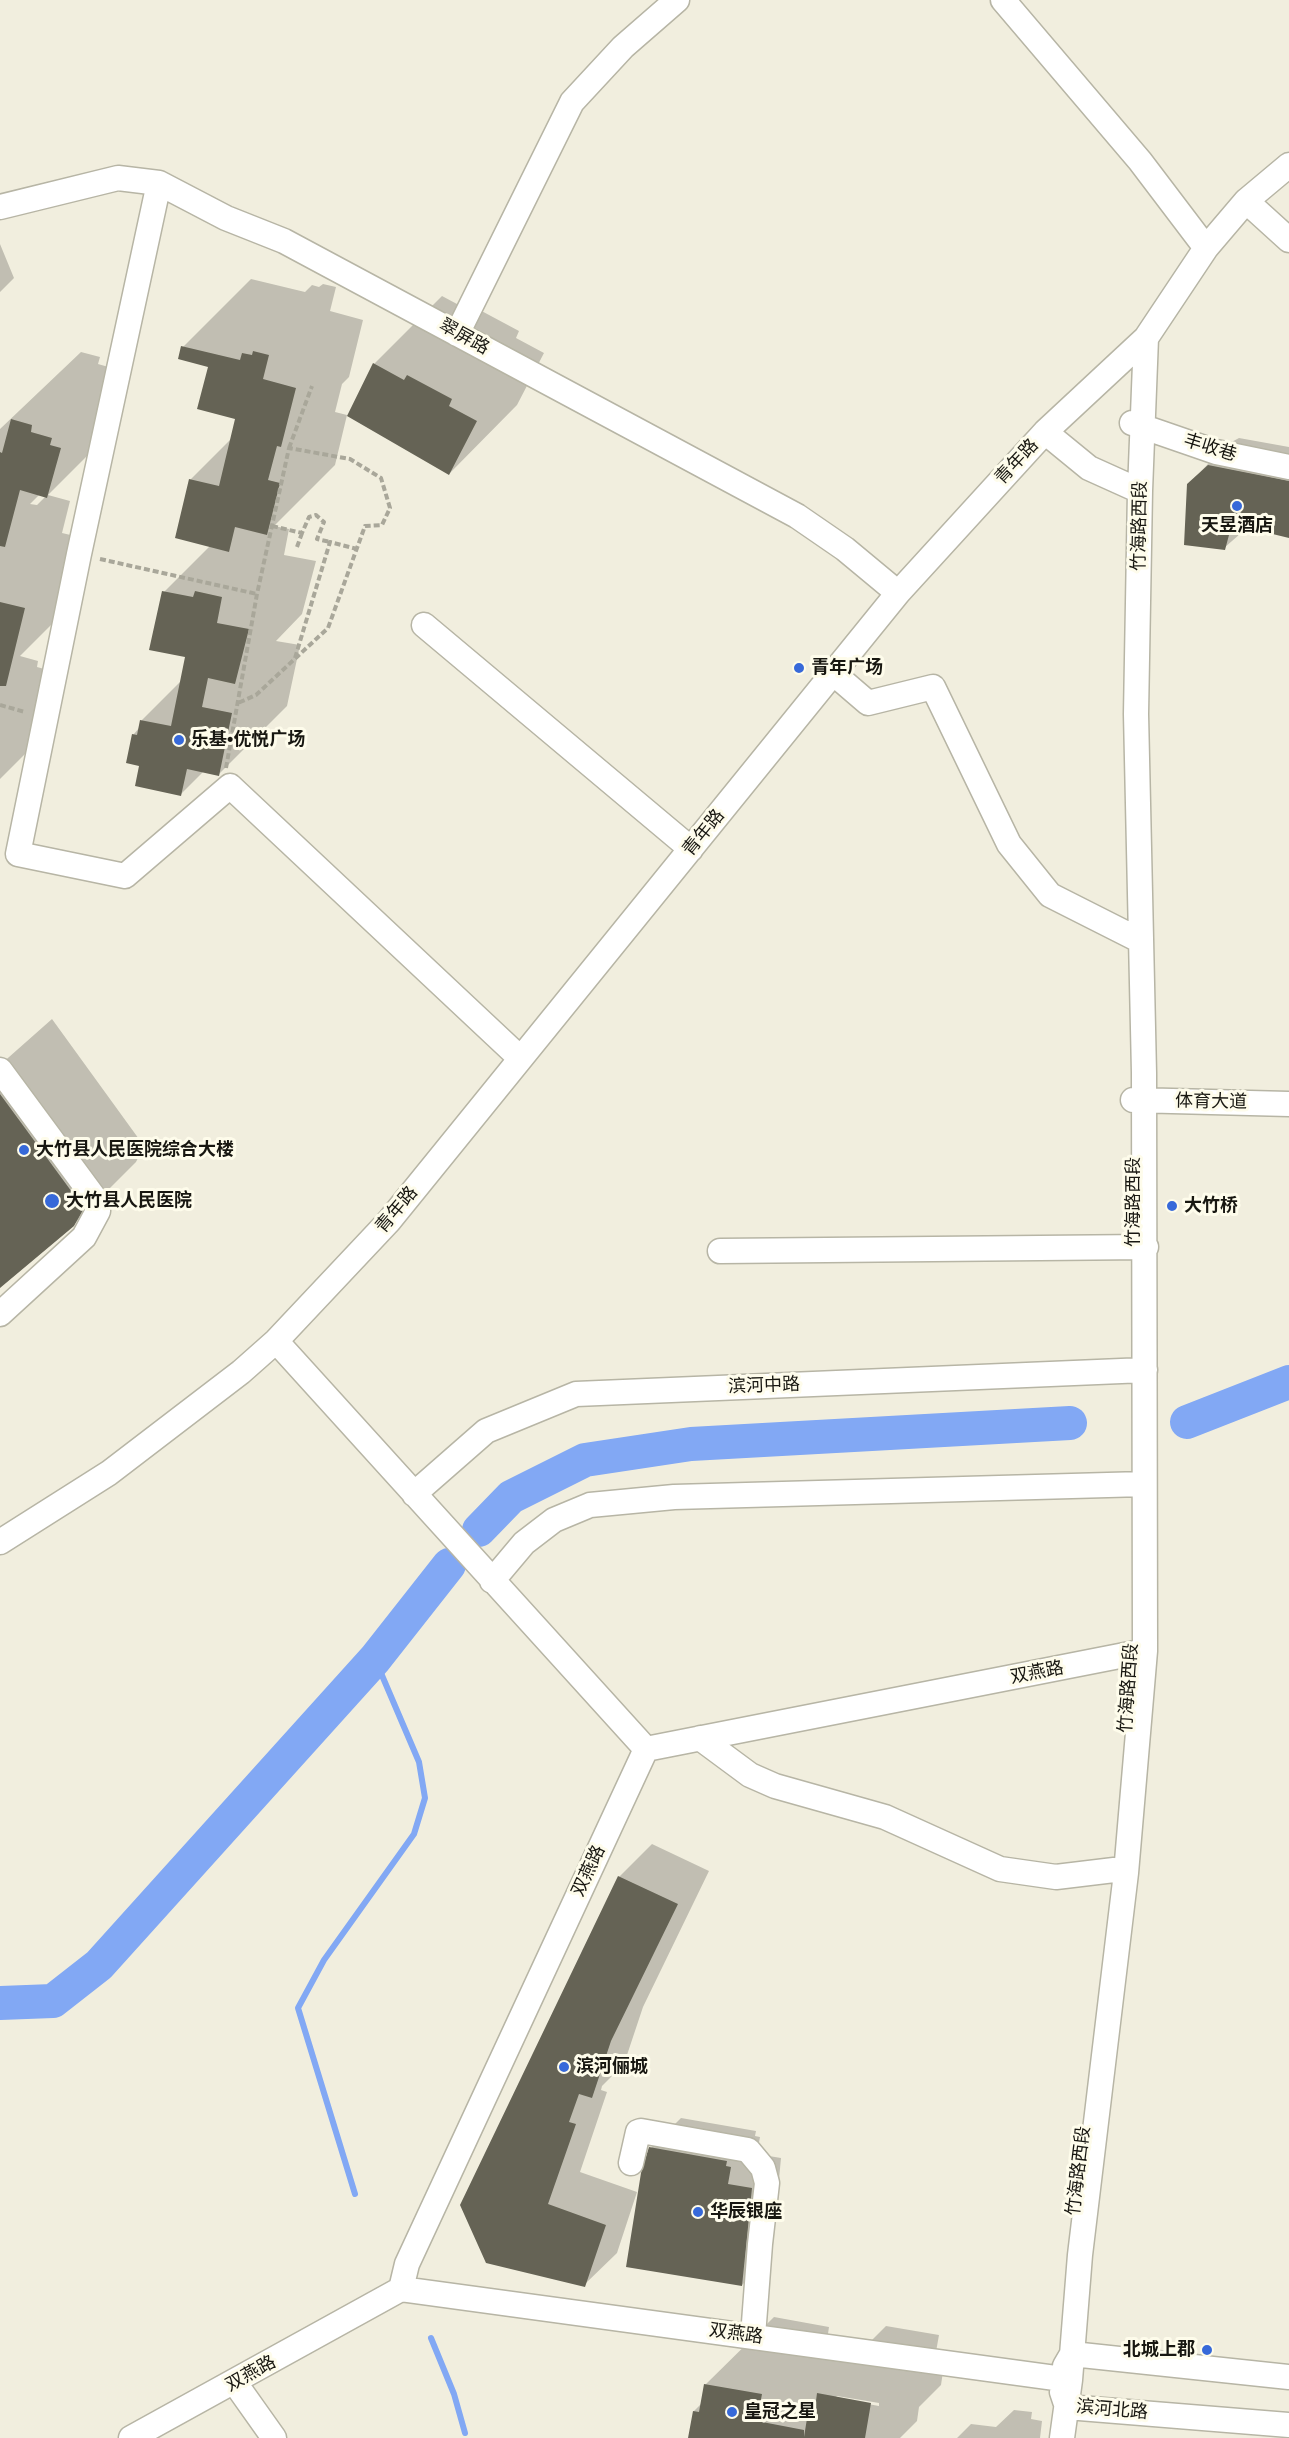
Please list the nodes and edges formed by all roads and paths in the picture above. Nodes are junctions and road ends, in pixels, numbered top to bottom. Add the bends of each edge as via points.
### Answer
1 (677, 0) edge
2 (1003, 0) edge
3 (1289, 165) edge
4 (159, 183) junction
5 (1246, 201) junction
6 (0, 207) edge
7 (1289, 240) edge
8 (1206, 248) junction
9 (457, 334) junction
10 (1141, 344) junction
11 (312, 386) dead end
12 (1138, 424) junction
13 (1045, 432) junction
14 (289, 448) junction
15 (1289, 467) edge
16 (1134, 488) junction
17 (272, 526) junction
18 (302, 533) junction
19 (330, 542) junction
20 (297, 548) dead end
21 (357, 549) junction
22 (79, 554) junction
23 (898, 593) junction
24 (257, 594) junction
25 (423, 625) dead end
26 (294, 659) junction
27 (833, 674) junction
28 (238, 703) junction
29 (226, 768) dead end
30 (690, 849) junction
31 (1135, 938) junction
32 (520, 1058) junction
33 (0, 1070) edge
34 (1139, 1100) junction
35 (1289, 1104) edge
36 (1140, 1247) junction
37 (720, 1251) dead end
38 (0, 1314) edge
39 (276, 1341) junction
40 (1139, 1371) junction
41 (1138, 1484) junction
42 (414, 1494) junction
43 (0, 1542) edge
44 (492, 1581) junction
45 (1139, 1653) junction
46 (700, 1738) junction
47 (646, 1749) junction
48 (1120, 1872) junction
49 (631, 2163) dead end
50 (401, 2289) junction
51 (753, 2336) junction
52 (1072, 2354) junction
53 (1289, 2377) edge
54 (1064, 2379) junction
55 (235, 2383) junction
56 (1067, 2407) junction
57 (1289, 2425) edge
58 (131, 2438) edge
59 (274, 2438) edge
60 (1050, 2438) edge
61 (1062, 2438) edge

1 - 9 street via 623,47 572,102
2 - 8 street via 1140,161
3 - 5 street
4 - 6 street, 翠屏路 via 118,178
4 - 9 street, 翠屏路 via 226,219 285,241
4 - 22 street
5 - 7 street
5 - 8 street
8 - 10 street
9 - 23 street, 翠屏路 via 796,516 845,549
10 - 12 street, 竹海路西段
10 - 13 street, 青年路
11 - 14 path
12 - 15 street, 丰收巷 via 1216,452
12 - 16 street, 竹海路西段
13 - 16 street via 1089,468
13 - 23 street, 青年路
14 - 17 path
14 - 21 path via 350,459 381,478 390,508 382,525 365,526
16 - 31 street, 竹海路西段
17 - 18 path
17 - 24 path
18 - 19 path via 309,517 316,515 324,522 317,539
18 - 20 path
19 - 21 path
19 - 26 path
21 - 26 path via 328,628
22 - 24 path
22 - 32 street via 18,854 125,876 230,786
23 - 27 street, 青年路
24 - 28 path
25 - 30 street
26 - 28 path via 256,695
27 - 30 street, 青年路
27 - 31 street via 868,703 933,687 1009,844 1050,895
28 - 29 path
30 - 32 street, 青年路
31 - 34 street, 竹海路西段
32 - 39 street, 青年路 via 389,1221
33 - 38 street via 93,1196 98,1211 84,1237
34 - 35 street, 体育大道
34 - 36 street, 竹海路西段
36 - 37 street
36 - 40 street, 竹海路西段
39 - 42 street
39 - 43 street, 青年路 via 109,1473
40 - 41 street, 竹海路西段
40 - 42 street, 滨河中路 via 576,1394 486,1431
41 - 44 street via 674,1497 590,1505 554,1520 524,1543
41 - 45 street, 竹海路西段
42 - 44 street
44 - 47 street
45 - 46 street, 双燕路
45 - 48 street, 竹海路西段
46 - 47 street, 双燕路
46 - 48 street via 750,1775 885,1817 1000,1869 1056,1877
47 - 50 street, 双燕路 via 407,2264
48 - 52 street, 竹海路西段
48 - 54 street, 竹海路西段 via 1070,2247
49 - 51 street via 641,2131 748,2150 763,2168 767,2182
50 - 51 street, 双燕路
50 - 55 street, 双燕路
51 - 54 street, 双燕路
52 - 53 street
52 - 54 street, 滨河北路
54 - 56 street, 滨河北路
54 - 60 street, 竹海路西段
55 - 58 street, 双燕路
55 - 59 street
56 - 57 street, 滨河北路
56 - 61 street

